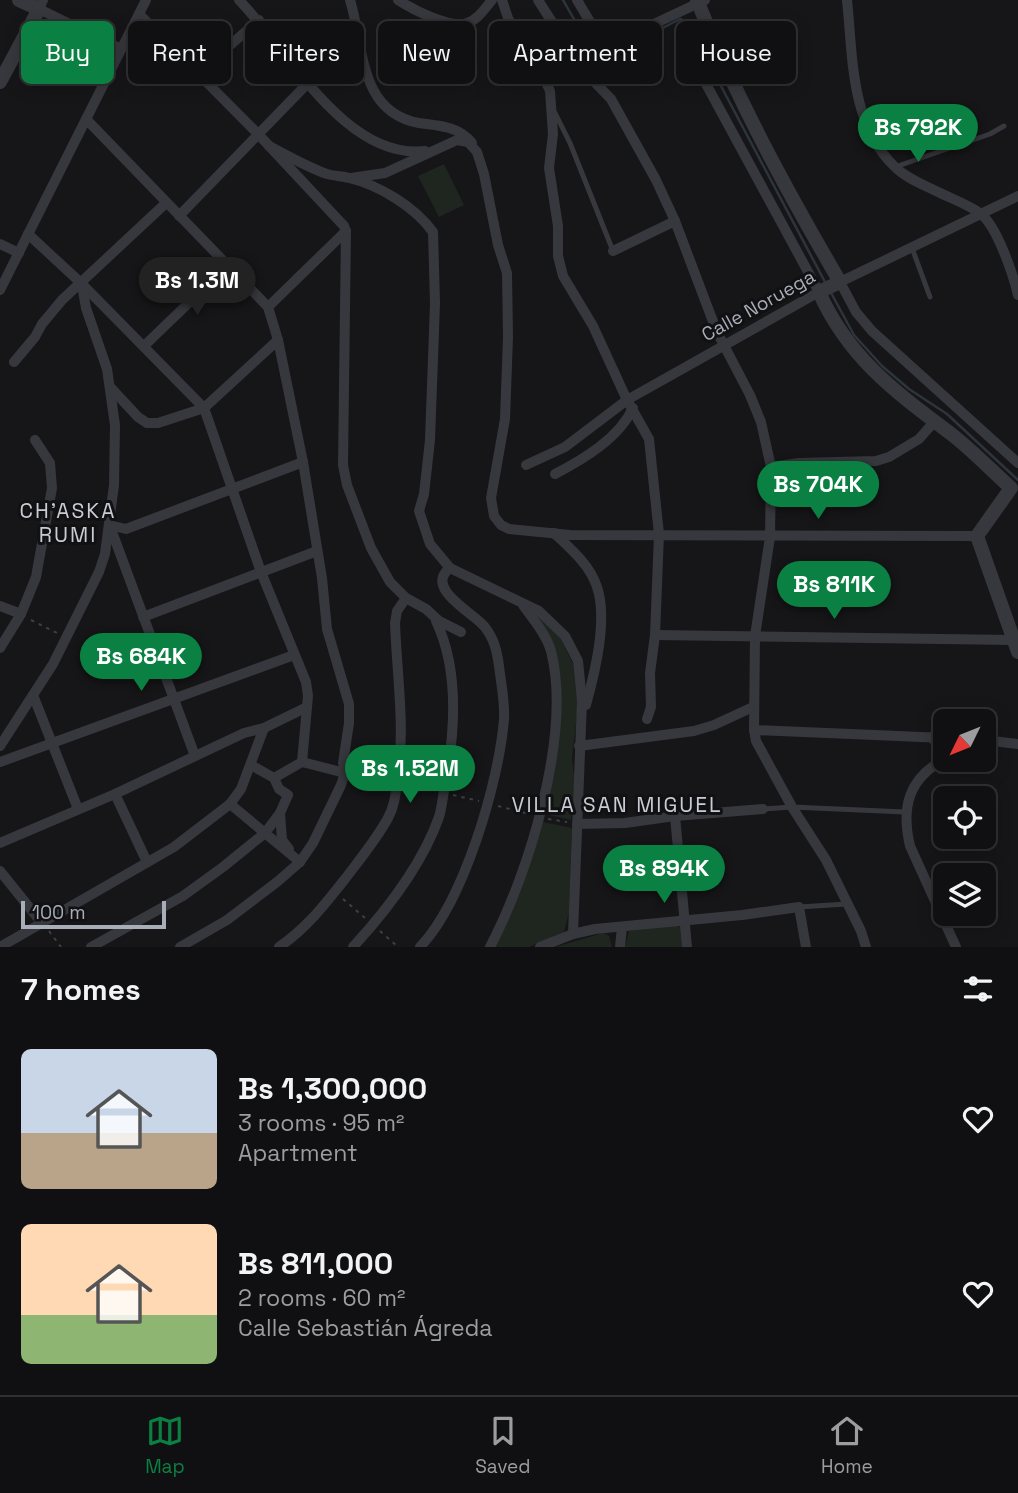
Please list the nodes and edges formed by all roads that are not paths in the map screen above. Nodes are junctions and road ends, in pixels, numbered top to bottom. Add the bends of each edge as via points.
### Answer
1 (19, 0) edge
2 (146, 0) edge
3 (239, 0) edge
4 (350, 0) edge
5 (398, 0) edge
6 (492, 0) edge
7 (502, 0) edge
8 (538, 0) edge
9 (577, 0) edge
10 (847, 0) edge
11 (700, 1) edge
12 (41, 4) edge
13 (139, 14) junction
14 (259, 20) joint
15 (146, 21) edge
16 (231, 44) edge
17 (121, 49) junction
18 (0, 82) edge
19 (209, 84) edge
20 (307, 84) joint
21 (708, 84) edge
22 (551, 106) junction
23 (86, 119) junction
24 (1004, 126) dead end
25 (258, 134) junction
26 (269, 146) junction
27 (435, 150) junction
28 (477, 152) junction
29 (895, 167) junction
30 (351, 178) junction
31 (1018, 196) edge
32 (166, 203) junction
33 (981, 214) junction
34 (179, 216) junction
35 (675, 221) junction
36 (346, 231) junction
37 (28, 234) junction
38 (0, 244) edge
39 (911, 246) junction
40 (614, 251) joint
41 (19, 253) junction
42 (227, 266) junction
43 (81, 283) junction
44 (829, 287) junction
45 (0, 290) edge
46 (1018, 295) edge
47 (930, 297) dead end
48 (268, 307) junction
49 (278, 340) junction
50 (144, 346) junction
51 (724, 346) junction
52 (14, 362) dead end
53 (111, 388) junction
54 (630, 404) junction
55 (204, 408) junction
56 (934, 422) junction
57 (35, 440) dead end
58 (303, 463) junction
59 (1018, 463) edge
60 (526, 465) dead end
61 (771, 467) junction
62 (555, 474) dead end
63 (233, 489) junction
64 (1014, 491) edge
65 (109, 525) junction
66 (554, 533) junction
67 (659, 534) junction
68 (976, 536) junction
69 (770, 537) junction
70 (317, 551) junction
71 (450, 568) junction
72 (261, 572) junction
73 (406, 598) junction
74 (521, 601) junction
75 (0, 606) edge
76 (21, 614) junction
77 (144, 617) junction
78 (435, 618) junction
79 (485, 627) junction
80 (461, 632) junction
81 (655, 635) junction
82 (755, 636) junction
83 (443, 638) junction
84 (1016, 646) edge
85 (0, 648) edge
86 (294, 655) junction
87 (33, 695) junction
88 (173, 698) junction
89 (307, 707) junction
90 (753, 707) junction
91 (647, 719) dead end
92 (580, 728) junction
93 (264, 729) junction
94 (754, 730) junction
95 (932, 737) edge
96 (996, 741) edge
97 (51, 742) junction
98 (1018, 744) edge
99 (0, 746) edge
100 (579, 746) junction
101 (195, 756) junction
102 (0, 762) edge
103 (302, 762) junction
104 (251, 765) junction
105 (933, 769) edge
106 (345, 773) junction
107 (274, 778) junction
108 (115, 793) junction
109 (230, 804) junction
110 (792, 807) junction
111 (78, 809) junction
112 (763, 809) joint
113 (905, 812) junction
114 (280, 813) junction
115 (674, 816) junction
116 (577, 824) junction
117 (265, 833) junction
118 (0, 843) edge
119 (148, 862) junction
120 (300, 862) junction
121 (0, 870) edge
122 (847, 904) junction
123 (799, 907) junction
124 (685, 919) junction
125 (41, 922) junction
126 (622, 927) junction
127 (573, 934) junction
128 (553, 944) edge
129 (0, 947) edge
130 (91, 947) edge
131 (180, 947) edge
132 (279, 947) edge
133 (354, 947) edge
134 (420, 947) edge
135 (490, 947) edge
136 (540, 947) edge
137 (620, 947) edge
138 (687, 947) edge
139 (806, 947) edge
140 (866, 947) edge
141 (956, 947) edge

1 - 12 street
2 - 13 street
3 - 14 street
4 - 28 street via 374,95 414,122 454,128
5 - 6 street via 459,24 469,23
7 - 22 street via 545,78
8 - 35 street via 582,69 611,99
9 - 11 street via 605,47
10 - 29 street via 861,109 870,132
11 - 44 street via 704,20
12 - 17 street
12 - 18 street
13 - 15 street
13 - 17 street
14 - 16 street
17 - 23 street
19 - 25 street
20 - 25 street
20 - 27 street via 329,108 377,143 409,153
21 - 44 street
22 - 40 lane
22 - 54 street via 554,134 549,168 563,276
23 - 32 street
23 - 37 street
24 - 29 lane
25 - 26 street
25 - 34 street
26 - 30 street via 304,165
26 - 36 street
27 - 28 street via 457,140 468,142
27 - 30 street via 385,173
28 - 66 street via 507,273 505,419 491,498 494,516 509,529
29 - 33 street
30 - 71 street via 410,207 433,232 430,440 419,511 430,544
31 - 33 street, Calle Noruega
32 - 34 street
32 - 43 street
33 - 39 street, Calle Noruega
33 - 46 street via 997,239
34 - 42 street
35 - 40 street
35 - 51 street
36 - 48 street
36 - 73 street via 343,465 371,548 390,582
37 - 41 street
37 - 43 street
38 - 41 street
39 - 44 street, Calle Noruega
39 - 47 lane
41 - 45 street
42 - 48 street
42 - 50 street
43 - 50 street
43 - 52 street via 41,324
43 - 53 street
44 - 51 street, Calle Noruega
44 - 56 street via 835,326 883,380
44 - 59 street
48 - 49 street
49 - 55 street
49 - 58 street
50 - 55 street
51 - 54 street, Calle Noruega
51 - 61 street via 761,422
53 - 55 street via 147,423
53 - 65 street via 115,437
54 - 60 street, Calle Noruega via 565,447
54 - 62 street via 626,423
54 - 67 street via 649,439
55 - 63 street
56 - 61 street via 919,439 876,461
56 - 64 street
57 - 76 street via 50,463 52,488 36,578
58 - 63 street
58 - 70 street
61 - 69 street
63 - 65 street via 126,528
63 - 72 street
64 - 68 street
65 - 77 street
65 - 87 street via 99,572
66 - 67 street
66 - 92 street via 574,552 597,588 598,643
67 - 69 street
67 - 81 street
68 - 69 street
68 - 84 street
69 - 82 street
70 - 72 street
70 - 106 street via 327,629 349,704
71 - 74 street
71 - 79 street via 441,582 456,603
72 - 77 street
72 - 86 street
73 - 78 street
73 - 132 street via 395,623 402,702 396,798 372,844 312,920
74 - 92 street via 553,622 573,650 582,701
74 - 135 street via 550,649 557,695 552,754 540,817
75 - 76 street
76 - 85 street
77 - 88 street
78 - 80 street
78 - 83 street
79 - 80 street
79 - 134 street via 497,653 503,705 498,757 463,876 439,923
80 - 83 street
81 - 82 street
81 - 91 street
82 - 84 street
82 - 90 street
83 - 133 street via 451,678 452,741 439,817 399,891
86 - 88 street
86 - 89 street via 306,682
87 - 97 street
87 - 99 street
88 - 97 street
88 - 101 street
89 - 93 street
89 - 103 street
90 - 94 street
90 - 100 street via 694,731
92 - 100 street
93 - 101 street via 244,733
93 - 104 street
94 - 95 street
94 - 110 street
96 - 98 street
97 - 102 street
97 - 111 street
100 - 116 street
101 - 108 street
103 - 106 street
103 - 107 street
104 - 107 street
104 - 109 street
105 - 113 street via 914,785
106 - 120 street
107 - 114 street via 288,795
108 - 111 street
108 - 119 street
109 - 117 street
109 - 119 street
110 - 112 lane
110 - 113 lane
110 - 122 street via 826,859
111 - 118 street
112 - 115 street
113 - 141 street via 909,846
114 - 117 street
114 - 120 street via 282,840
115 - 116 street
115 - 124 street
116 - 127 street
117 - 120 street
117 - 130 street via 183,896
119 - 125 street
120 - 131 street via 227,920
121 - 125 street
122 - 123 lane
122 - 140 street
123 - 124 street
123 - 139 street
124 - 126 street
124 - 138 street
125 - 129 street
126 - 127 street
126 - 137 street
127 - 128 street
128 - 136 street

